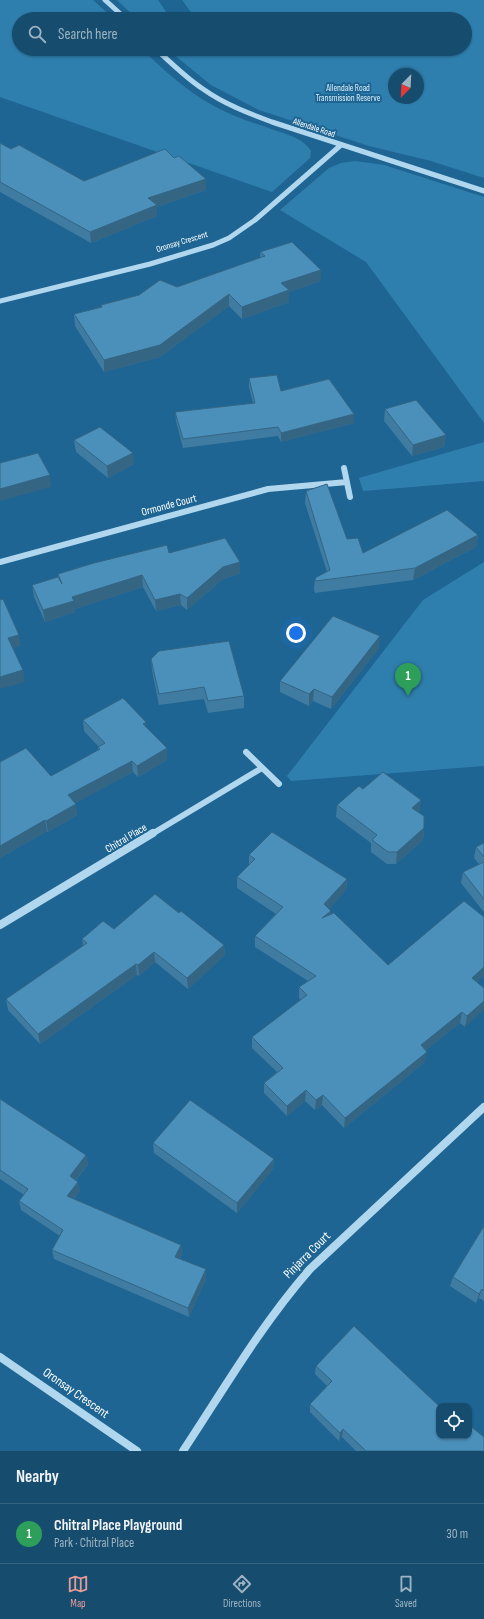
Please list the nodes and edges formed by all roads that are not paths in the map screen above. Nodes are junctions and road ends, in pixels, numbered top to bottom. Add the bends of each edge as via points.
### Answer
1 (105, 0) edge
2 (118, 12) edge
3 (164, 56) edge
4 (341, 145) junction
5 (484, 191) edge
6 (0, 301) edge
7 (344, 468) dead end
8 (347, 482) junction
9 (350, 497) dead end
10 (0, 562) edge
11 (246, 752) dead end
12 (262, 768) junction
13 (280, 784) dead end
14 (0, 925) edge
15 (484, 1106) edge
16 (0, 1357) edge
17 (137, 1451) edge
18 (183, 1451) edge

1 - 2 street
3 - 4 street, Allendale Road via 197,85 227,104
4 - 5 street, Allendale Road
4 - 6 street, Oronsay Crescent via 255,220 229,238 157,262
7 - 8 street
8 - 9 street
8 - 10 street, Ormonde Court via 268,489
11 - 12 street
12 - 13 street
12 - 14 street, Chitral Place
15 - 18 street, Pinjarra Court via 310,1269 287,1295
16 - 17 street, Oronsay Crescent

